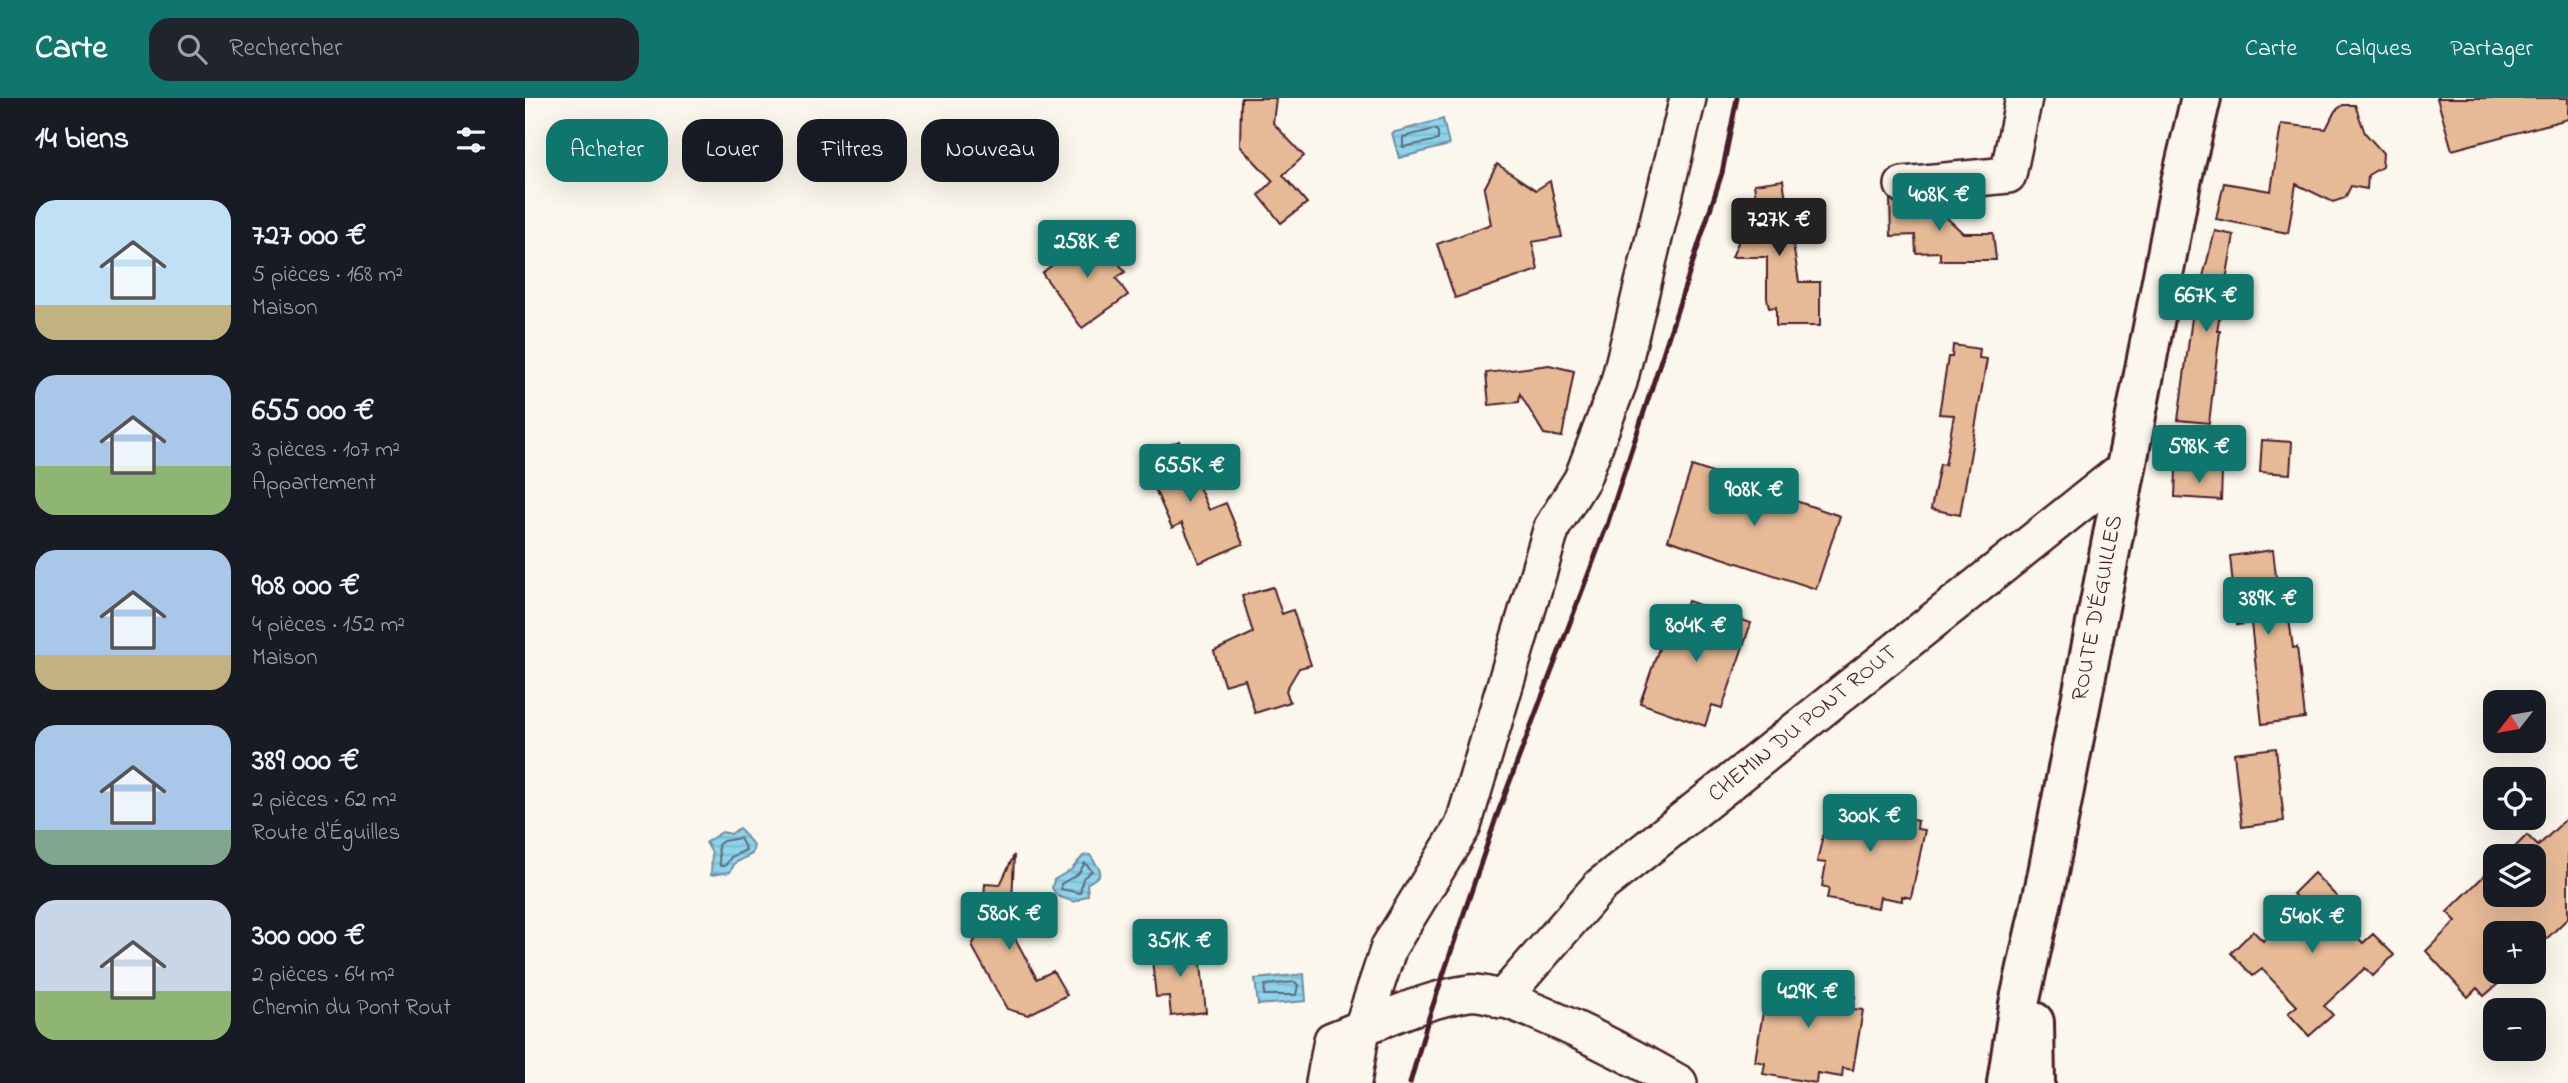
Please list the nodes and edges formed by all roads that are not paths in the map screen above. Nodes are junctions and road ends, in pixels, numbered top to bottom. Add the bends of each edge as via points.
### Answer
1 (1688, 98) edge
2 (2024, 98) edge
3 (2201, 98) edge
4 (1903, 185) dead end
5 (2125, 468) junction
6 (2032, 953) junction
7 (1501, 1000) junction
8 (1362, 1028) junction
9 (1661, 1078) edge
10 (1324, 1083) edge
11 (1353, 1083) edge
12 (2007, 1083) edge
13 (2035, 1083) edge

1 - 8 street via 1619,382 1582,479 1552,527 1463,826 1389,947
2 - 4 street via 2008,175
3 - 5 street, ROUTE D'ÉGUILLES
5 - 6 street, ROUTE D'ÉGUILLES
5 - 7 street, CHEMIN DU PONT ROUT via 1600,886
6 - 12 street, ROUTE D'ÉGUILLES
6 - 13 street, ROUTE D'ÉGUILLES
7 - 8 street via 1472,992
7 - 9 street via 1588,1034
8 - 10 street via 1332,1040
8 - 11 street

